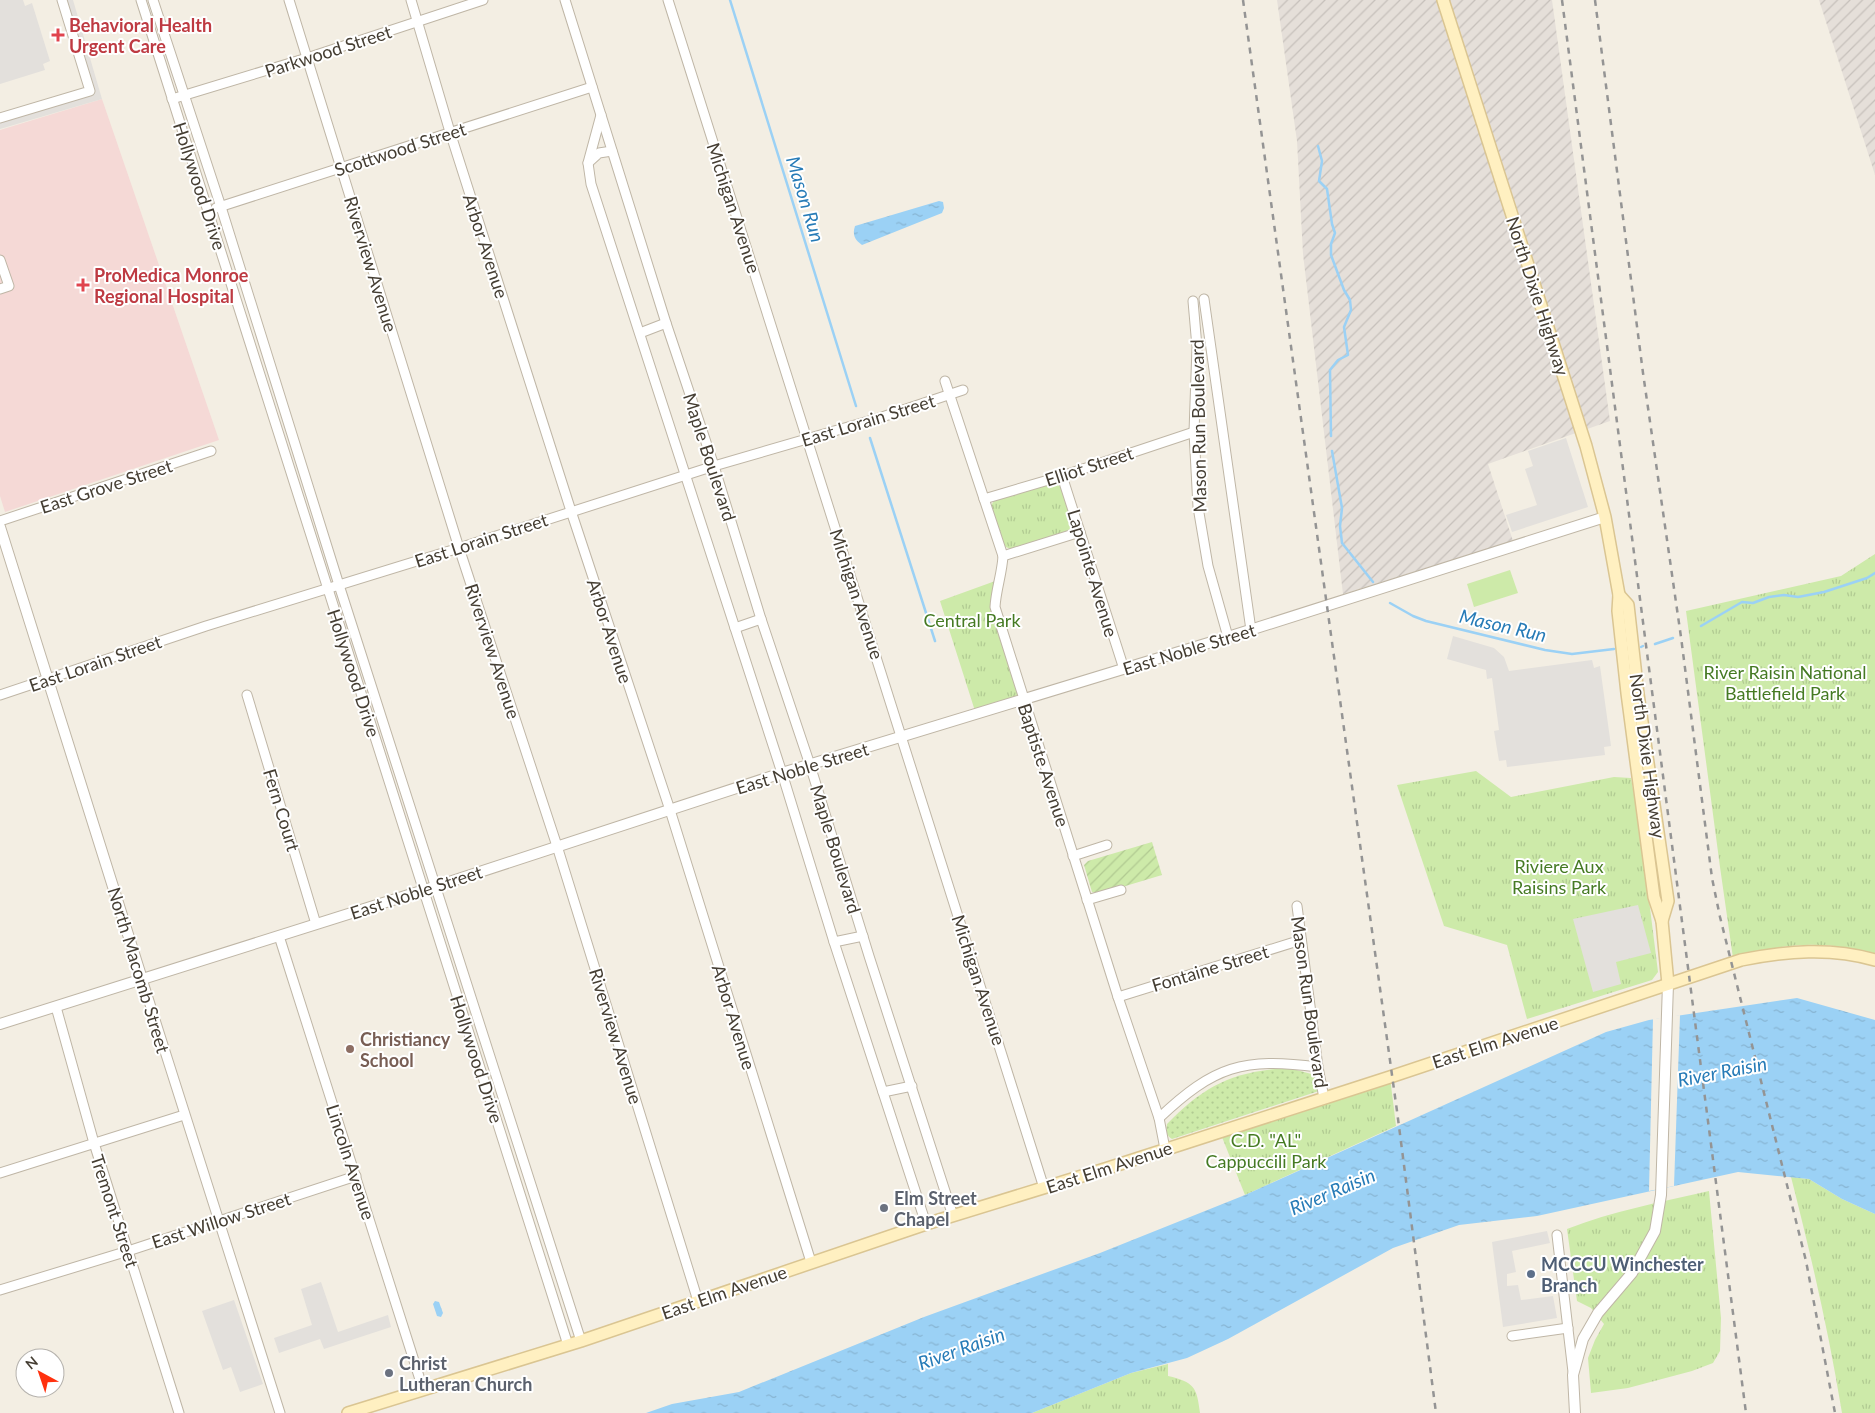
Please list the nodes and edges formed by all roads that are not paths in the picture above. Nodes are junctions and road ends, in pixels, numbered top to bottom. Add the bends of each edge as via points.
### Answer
1 (62, 0) edge
2 (140, 0) edge
3 (153, 0) edge
4 (288, 0) edge
5 (411, 0) edge
6 (483, 0) edge
7 (565, 0) edge
8 (668, 0) edge
9 (1443, 0) edge
10 (418, 22) junction
11 (307, 58) junction
12 (592, 87) junction
13 (184, 95) junction
14 (172, 98) junction
15 (601, 115) junction
16 (0, 118) edge
17 (450, 132) junction
18 (612, 151) junction
19 (588, 163) junction
20 (341, 168) junction
21 (221, 207) junction
22 (208, 211) junction
23 (0, 260) edge
24 (0, 289) edge
25 (1204, 299) dead end
26 (1193, 300) dead end
27 (1206, 314) junction
28 (1194, 316) junction
29 (666, 323) junction
30 (640, 333) junction
31 (945, 381) dead end
32 (963, 390) dead end
33 (950, 395) junction
34 (1194, 432) junction
35 (808, 439) junction
36 (211, 451) dead end
37 (714, 466) junction
38 (685, 476) junction
39 (1062, 476) junction
40 (984, 499) junction
41 (570, 511) junction
42 (1605, 517) junction
43 (0, 521) edge
44 (0, 527) edge
45 (1080, 532) junction
46 (459, 548) junction
47 (1003, 556) junction
48 (339, 585) junction
49 (327, 588) junction
50 (760, 619) junction
51 (735, 628) junction
52 (1250, 630) junction
53 (1228, 637) junction
54 (1124, 670) junction
55 (48, 680) junction
56 (0, 695) edge
57 (247, 695) dead end
58 (1023, 698) junction
59 (902, 737) junction
60 (810, 765) junction
61 (782, 773) junction
62 (670, 810) junction
63 (1107, 845) dead end
64 (557, 846) junction
65 (1073, 856) junction
66 (436, 886) junction
67 (423, 890) junction
68 (1121, 890) dead end
69 (1087, 900) junction
70 (1297, 906) dead end
71 (316, 924) junction
72 (279, 936) junction
73 (863, 936) junction
74 (1301, 940) junction
75 (834, 942) junction
76 (1875, 960) edge
77 (142, 979) junction
78 (1668, 984) junction
79 (1118, 997) junction
80 (56, 1007) junction
81 (0, 1024) edge
82 (1318, 1067) junction
83 (912, 1086) junction
84 (883, 1092) junction
85 (1324, 1098) junction
86 (184, 1115) junction
87 (1159, 1118) junction
88 (94, 1143) junction
89 (1166, 1149) junction
90 (0, 1173) edge
91 (356, 1176) junction
92 (1044, 1188) junction
93 (953, 1216) junction
94 (218, 1221) junction
95 (926, 1224) junction
96 (1557, 1235) dead end
97 (128, 1250) junction
98 (811, 1262) junction
99 (0, 1290) edge
100 (698, 1301) junction
101 (1568, 1328) junction
102 (1512, 1336) dead end
103 (581, 1341) junction
104 (568, 1345) junction
105 (1573, 1375) junction
106 (423, 1389) junction
107 (179, 1413) edge
108 (280, 1413) edge
109 (348, 1413) edge
110 (1575, 1413) edge

1 - 16 street via 90,91
2 - 14 street, Hollywood Drive
3 - 13 street, Hollywood Drive
4 - 11 street, Riverview Avenue
5 - 10 street, Arbor Avenue
6 - 10 street, Parkwood Street
7 - 12 street, Maple Boulevard
8 - 35 street, Michigan Avenue
9 - 42 main road, North Dixie Highway via 1589,454
10 - 11 street, Parkwood Street
10 - 17 street, Arbor Avenue
11 - 13 street, Parkwood Street
11 - 20 street, Riverview Avenue
12 - 15 street, Maple Boulevard
12 - 17 street, Scottwood Street
13 - 14 street, Parkwood Street
13 - 21 street, Hollywood Drive
14 - 22 street, Hollywood Drive
15 - 18 street, Maple Boulevard
15 - 19 street, Maple Boulevard
17 - 20 street, Scottwood Street
17 - 41 street, Arbor Avenue
18 - 19 street via 600,154
18 - 29 street, Maple Boulevard
19 - 30 street, Maple Boulevard via 591,184
20 - 21 street, Scottwood Street
20 - 46 street, Riverview Avenue
21 - 22 street, Scottwood Street
21 - 48 street, Hollywood Drive
22 - 49 street, Hollywood Drive
23 - 24 street via 9,286
25 - 27 street, Mason Run Boulevard
26 - 28 street, Mason Run Boulevard
27 - 28 street
27 - 52 street, Mason Run Boulevard
28 - 34 street, Mason Run Boulevard via 1197,374
29 - 30 street
29 - 37 street, Maple Boulevard
30 - 38 street, Maple Boulevard
31 - 33 street, Baptiste Avenue
32 - 33 street, East Lorain Street
33 - 35 street, East Lorain Street
33 - 40 street, Baptiste Avenue
34 - 39 street, Elliot Street
34 - 53 street, Mason Run Boulevard via 1198,507 1208,566
35 - 37 street, East Lorain Street
35 - 59 street, Michigan Avenue
36 - 43 street, East Grove Street
37 - 38 street, East Lorain Street
37 - 50 street, Maple Boulevard
38 - 41 street, East Lorain Street
38 - 51 street, Maple Boulevard
39 - 40 street, Elliot Street
39 - 45 street, Lapointe Avenue
40 - 47 street, Baptiste Avenue
41 - 46 street, East Lorain Street
41 - 62 street, Arbor Avenue
42 - 52 street, East Noble Street
42 - 78 main road, North Dixie Highway via 1619,595 1627,693 1652,888 1662,921
44 - 55 street, North Macomb Street
45 - 47 street
45 - 54 street, Lapointe Avenue
46 - 48 street, East Lorain Street
46 - 64 street, Riverview Avenue
47 - 58 street, Baptiste Avenue via 995,607
48 - 49 street, East Lorain Street
48 - 66 street, Hollywood Drive
49 - 55 street, East Lorain Street
49 - 67 street, Hollywood Drive
50 - 51 street
50 - 60 street, Maple Boulevard
51 - 61 street, Maple Boulevard
52 - 53 street, East Noble Street
53 - 54 street, East Noble Street
54 - 58 street, East Noble Street
55 - 56 street, East Lorain Street
55 - 77 street, North Macomb Street
57 - 71 street, Fern Court
58 - 59 street, East Noble Street
58 - 65 street, Baptiste Avenue
59 - 60 street, East Noble Street
59 - 92 street, Michigan Avenue
60 - 61 street, East Noble Street
60 - 73 street, Maple Boulevard
61 - 62 street, East Noble Street
61 - 75 street, Maple Boulevard
62 - 64 street, East Noble Street
62 - 98 street, Arbor Avenue
63 - 65 street
64 - 66 street, East Noble Street
64 - 100 street, Riverview Avenue
65 - 69 street, Baptiste Avenue
66 - 67 street, East Noble Street
66 - 103 street, Hollywood Drive
67 - 71 street, East Noble Street
67 - 104 street, Hollywood Drive
68 - 69 street
69 - 79 street, Baptiste Avenue
70 - 74 street, Mason Run Boulevard
71 - 72 street, East Noble Street
72 - 77 street, East Noble Street
72 - 91 street, Lincoln Avenue
73 - 75 street, Maple Boulevard
73 - 83 street, Maple Boulevard
74 - 79 street, Fontaine Street
74 - 82 street, Mason Run Boulevard
75 - 84 street, Maple Boulevard
76 - 78 main road, East Elm Avenue via 1826,951 1772,955 1741,960
77 - 80 street, East Noble Street
77 - 86 street, North Macomb Street
78 - 85 main road, East Elm Avenue
78 - 105 street via 1661,1195 1654,1232 1632,1273 1598,1313 1583,1339
79 - 87 street, Baptiste Avenue
80 - 81 street, East Noble Street
80 - 88 street, Tremont Street
82 - 85 street, Mason Run Boulevard
82 - 87 street via 1278,1062 1237,1067 1200,1084
83 - 84 street
83 - 93 street, Maple Boulevard
84 - 95 street, Maple Boulevard
85 - 89 main road, East Elm Avenue
86 - 88 street
86 - 94 street, North Macomb Street
87 - 89 street, Baptiste Avenue
88 - 90 street
88 - 97 street, Tremont Street
89 - 92 main road, East Elm Avenue
91 - 94 street, East Willow Street
91 - 106 street, Lincoln Avenue
92 - 93 main road, East Elm Avenue
93 - 95 main road, East Elm Avenue
94 - 97 street, East Willow Street
94 - 108 street, North Macomb Street
95 - 98 main road, East Elm Avenue
96 - 101 street
97 - 99 street, East Willow Street
97 - 107 street, Tremont Street
98 - 100 main road, East Elm Avenue
100 - 103 main road, East Elm Avenue
101 - 102 street
101 - 105 street
103 - 104 main road, East Elm Avenue
104 - 106 main road, East Elm Avenue
105 - 110 street
106 - 109 main road, East Elm Avenue

